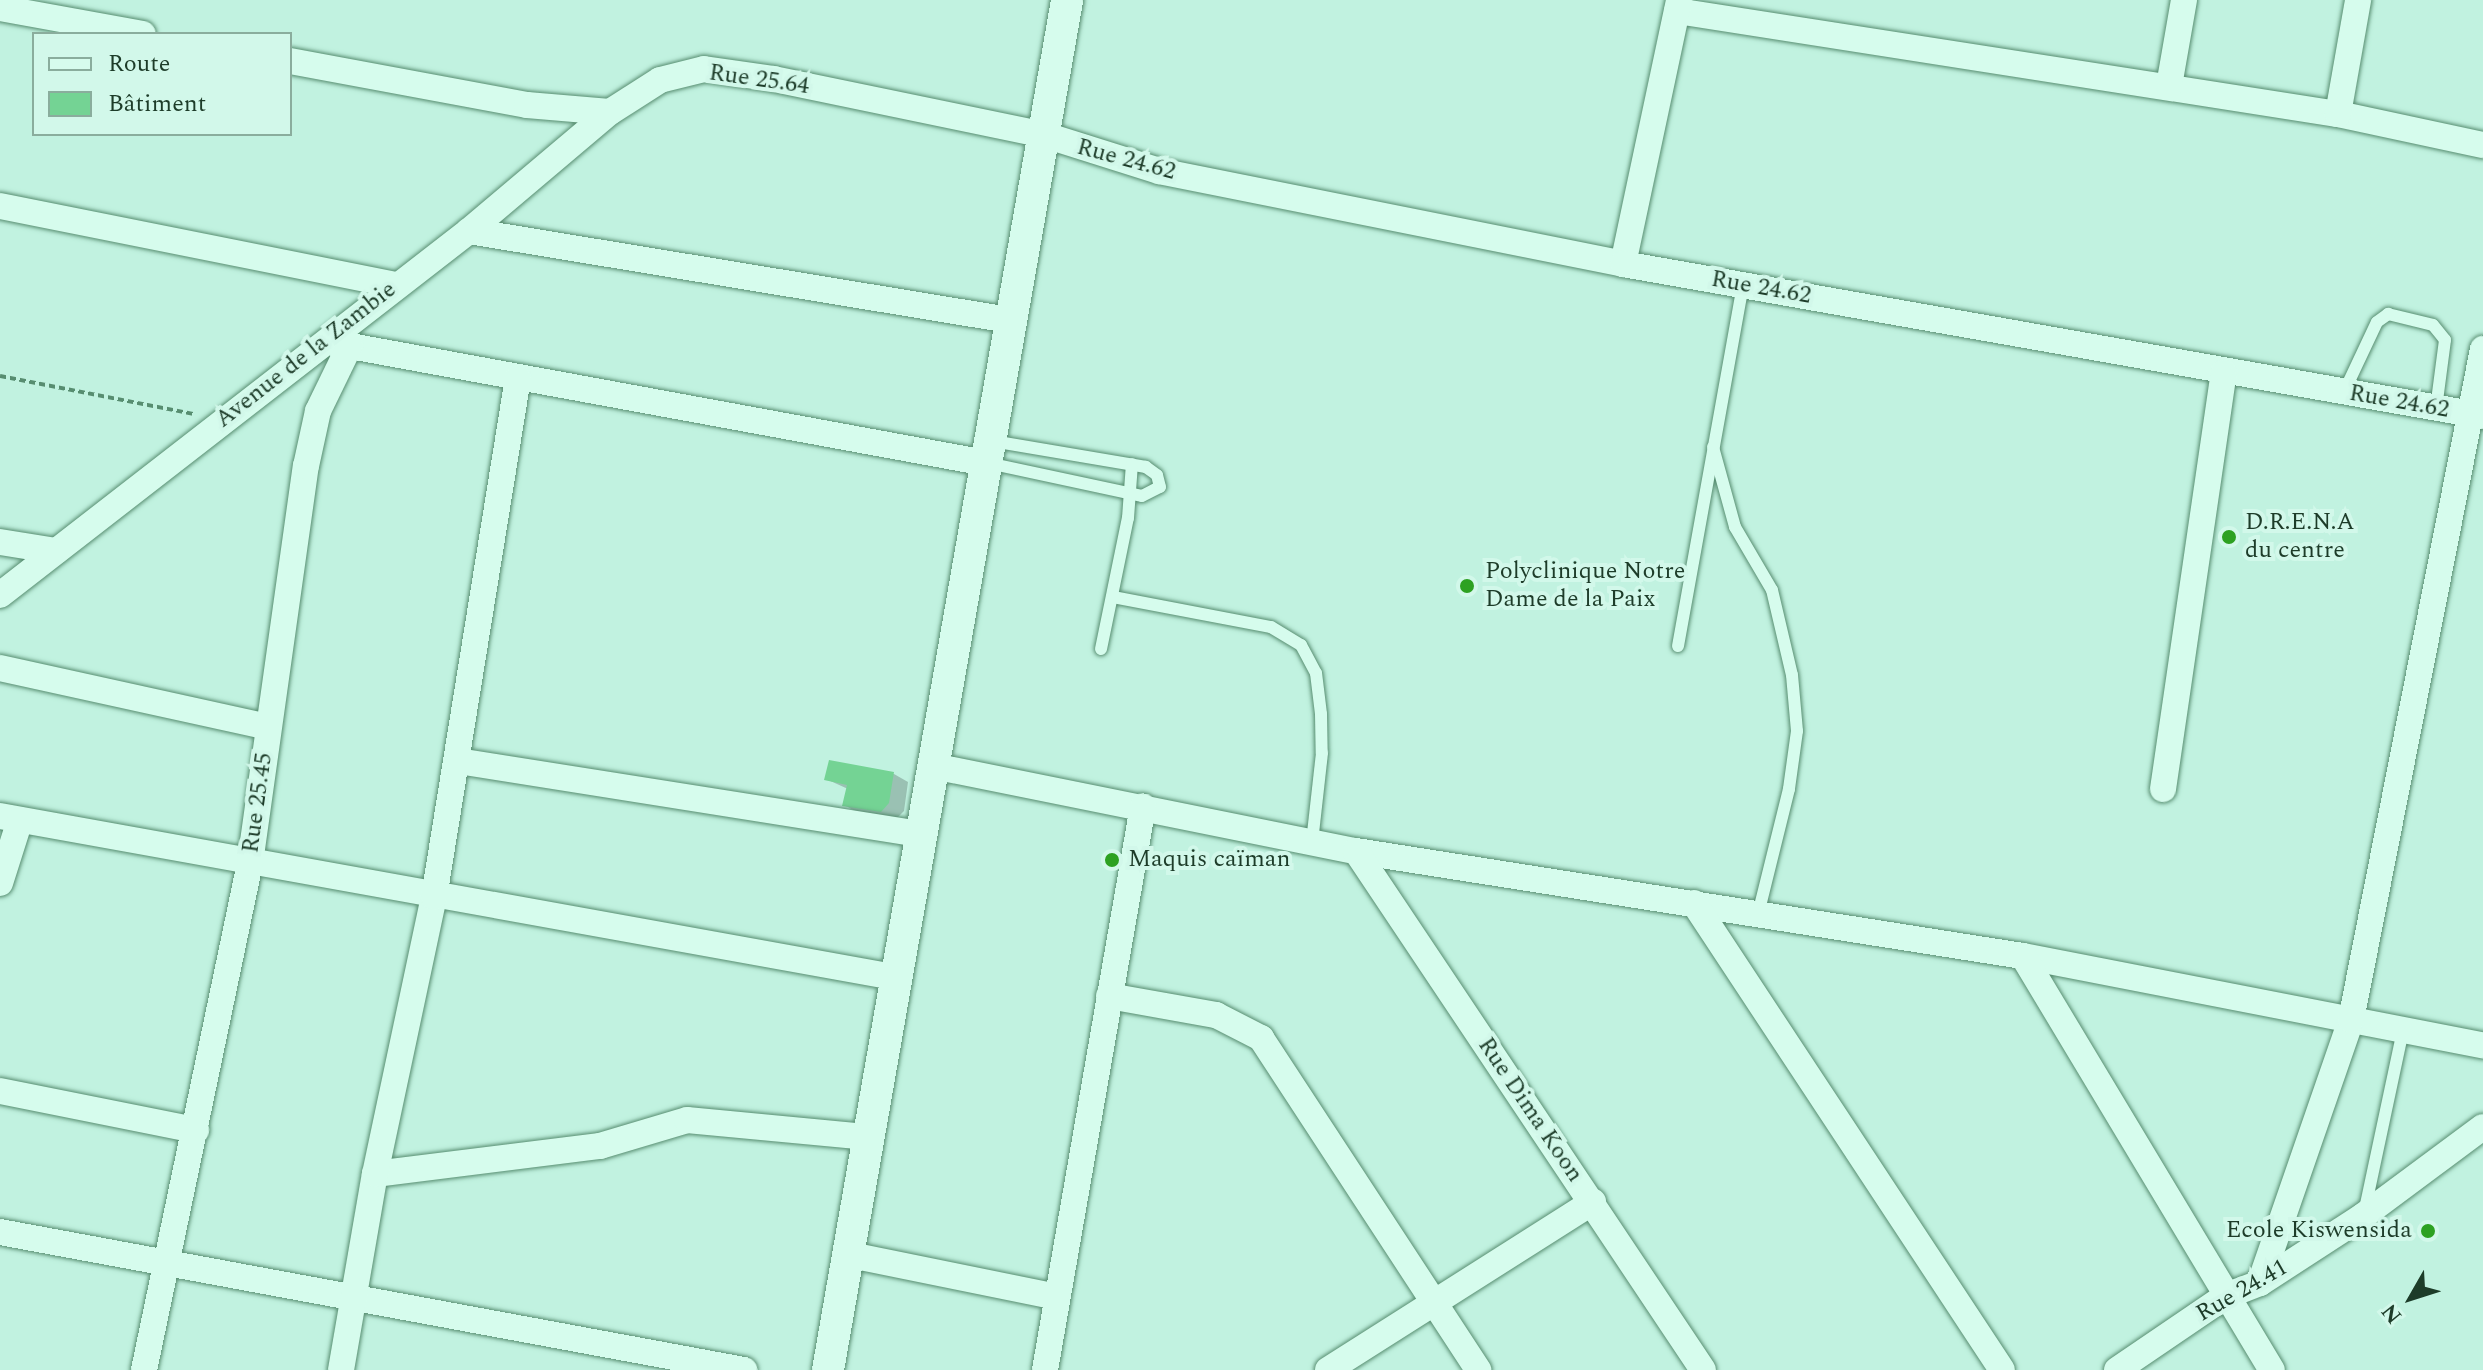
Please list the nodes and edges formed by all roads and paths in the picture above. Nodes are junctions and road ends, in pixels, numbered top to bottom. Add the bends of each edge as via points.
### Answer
1 (1067, 0) edge
2 (2184, 0) edge
3 (2358, 0) edge
4 (1678, 6) edge
5 (0, 8) edge
6 (132, 32) edge
7 (292, 61) edge
8 (2169, 86) junction
9 (610, 112) junction
10 (2338, 114) junction
11 (1045, 135) junction
12 (2483, 145) edge
13 (0, 206) edge
14 (469, 231) junction
15 (1623, 264) junction
16 (1743, 284) junction
17 (394, 285) junction
18 (1009, 320) junction
19 (322, 342) junction
20 (350, 345) junction
21 (2483, 349) edge
22 (2224, 372) junction
23 (0, 376) edge
24 (518, 378) junction
25 (2344, 392) junction
26 (2436, 408) junction
27 (2477, 415) edge
28 (224, 419) junction
29 (1713, 447) junction
30 (987, 452) junction
31 (1132, 464) junction
32 (1130, 493) junction
33 (0, 542) edge
34 (56, 551) junction
35 (0, 595) edge
36 (1113, 597) junction
37 (1678, 646) dead end
38 (1101, 649) dead end
39 (0, 668) edge
40 (268, 727) junction
41 (458, 761) junction
42 (933, 766) junction
43 (2163, 789) dead end
44 (1143, 806) junction
45 (10, 818) edge
46 (920, 834) junction
47 (1312, 842) junction
48 (1356, 851) junction
49 (250, 863) junction
50 (0, 883) edge
51 (434, 897) junction
52 (1694, 903) junction
53 (1758, 914) junction
54 (2023, 956) junction
55 (894, 977) junction
56 (1109, 996) junction
57 (2351, 1020) junction
58 (2403, 1030) junction
59 (2483, 1045) edge
60 (0, 1091) edge
61 (2483, 1127) edge
62 (196, 1130) junction
63 (868, 1137) junction
64 (375, 1174) junction
65 (1593, 1202) junction
66 (2363, 1216) junction
67 (0, 1232) edge
68 (851, 1255) junction
69 (164, 1263) junction
70 (2260, 1283) junction
71 (2226, 1296) junction
72 (1057, 1297) junction
73 (354, 1298) junction
74 (1433, 1300) junction
75 (625, 1359) edge
76 (1050, 1366) edge
77 (144, 1370) edge
78 (341, 1370) edge
79 (744, 1370) edge
80 (828, 1370) edge
81 (1328, 1370) edge
82 (1478, 1370) edge
83 (1703, 1370) edge
84 (2002, 1370) edge
85 (2117, 1370) edge
86 (2272, 1370) edge

1 - 11 street
2 - 8 street
3 - 10 street
4 - 8 street
4 - 15 street
5 - 6 street
7 - 9 street via 527,105
8 - 10 street
9 - 11 street, Rue 25.64 via 660,80 704,69
9 - 14 street, Avenue de la Zambie
10 - 12 street
11 - 15 street, Rue 24.62 via 1159,171
11 - 18 street
13 - 17 street
14 - 17 street, Avenue de la Zambie
14 - 18 street
15 - 16 street, Rue 24.62
16 - 22 street, Rue 24.62
16 - 29 lane
17 - 19 street, Avenue de la Zambie
18 - 30 street
19 - 20 street
19 - 28 street, Avenue de la Zambie
20 - 24 street
20 - 40 street, Rue 25.45 via 318,411 309,452
21 - 27 street
22 - 25 street, Rue 24.62
22 - 43 street
23 - 28 path
24 - 30 street
24 - 41 street
25 - 26 street, Rue 24.62
25 - 26 lane via 2377,322 2388,314 2433,325 2445,340
26 - 27 street, Rue 24.62
27 - 57 street
28 - 34 street, Avenue de la Zambie
29 - 37 lane
29 - 53 lane via 1735,527 1772,590 1796,717 1789,789
30 - 31 lane
30 - 32 lane
30 - 42 street
31 - 32 lane
31 - 32 lane via 1157,475 1160,487 1154,494
32 - 36 lane
33 - 34 street
34 - 35 street, Avenue de la Zambie
36 - 38 lane
36 - 47 lane via 1271,627 1301,645 1316,673 1321,714
39 - 40 street
40 - 49 street, Rue 25.45
41 - 46 street
41 - 51 street
42 - 44 street
42 - 46 street
44 - 47 street
44 - 56 street
45 - 49 street
45 - 50 street
46 - 55 street
47 - 48 street
48 - 52 street
48 - 65 street, Rue Dima Koon
49 - 51 street
49 - 62 street, Rue 25.45
51 - 55 street
51 - 64 street
52 - 53 street
52 - 84 street
53 - 54 street
54 - 57 street
54 - 71 street
55 - 63 street
56 - 72 street
56 - 74 street via 1216,1015 1261,1038
57 - 58 street
57 - 70 street
58 - 59 street
58 - 66 lane
60 - 62 street
61 - 66 street, Rue 24.41
62 - 69 street, Rue 25.45
63 - 64 street via 687,1120 600,1146
63 - 68 street
64 - 73 street
65 - 74 street
65 - 83 street, Rue Dima Koon
66 - 70 street, Rue 24.41
67 - 69 street
68 - 72 street
68 - 80 street
69 - 73 street
69 - 77 street, Rue 25.45
70 - 71 street, Rue 24.41
71 - 85 street, Rue 24.41
71 - 86 street
72 - 76 street
73 - 75 street
73 - 78 street
74 - 81 street
74 - 82 street
75 - 79 street

